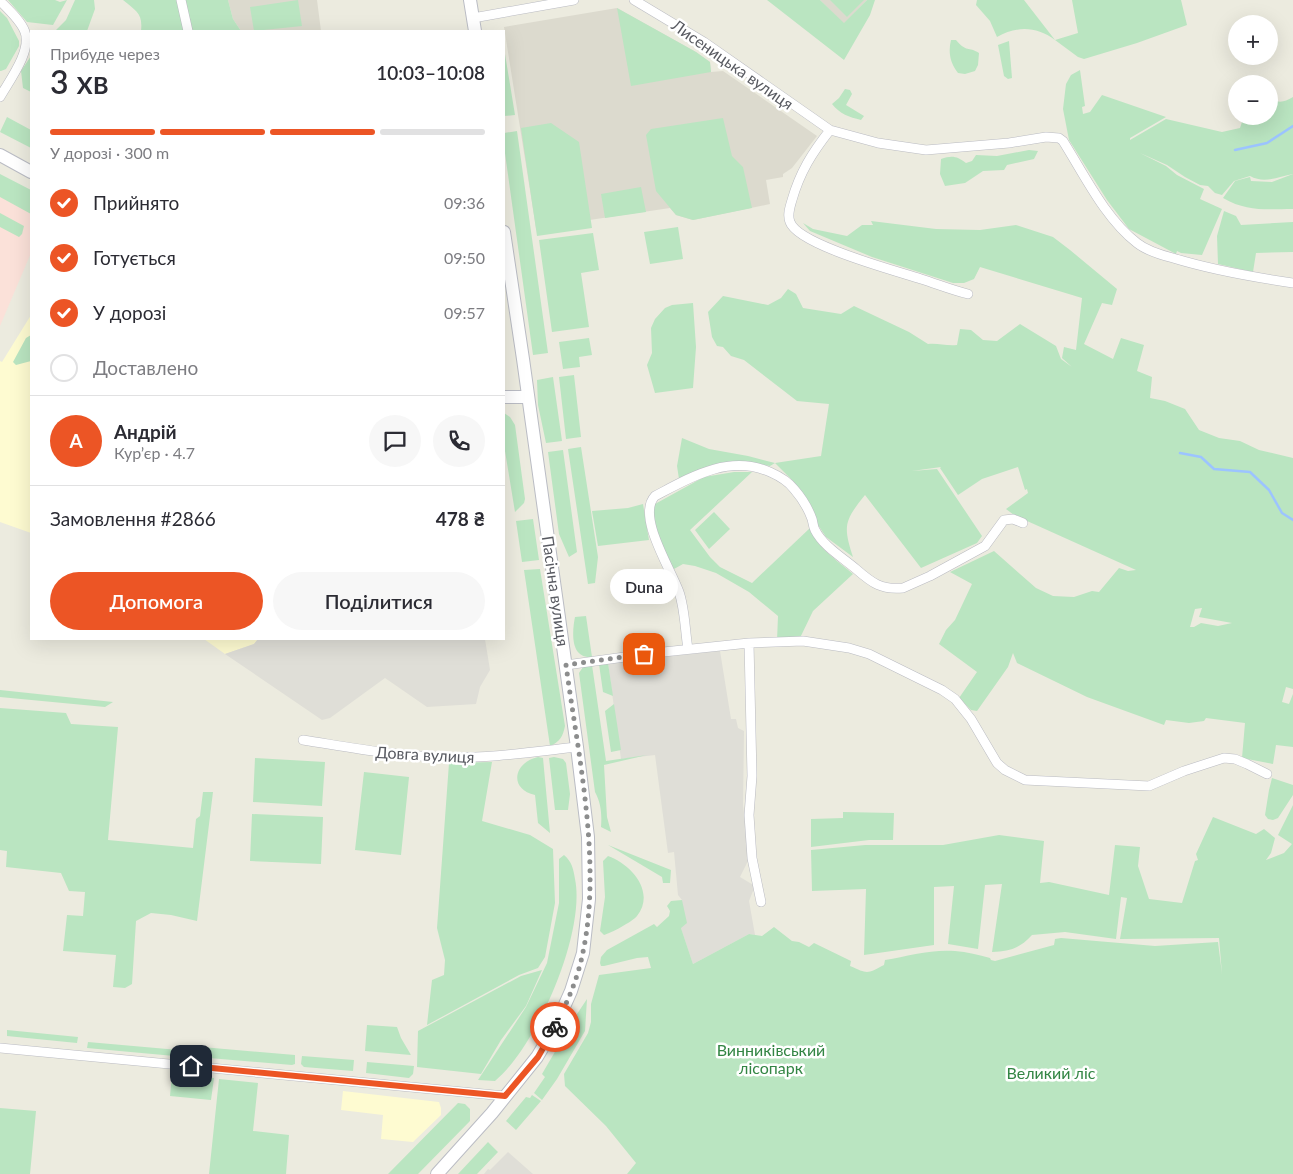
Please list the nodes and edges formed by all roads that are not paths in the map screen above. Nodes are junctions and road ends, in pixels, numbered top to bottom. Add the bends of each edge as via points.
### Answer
1 (181, 0) edge
2 (470, 0) edge
3 (574, 0) edge
4 (634, 0) edge
5 (0, 2) edge
6 (473, 18) junction
7 (188, 30) edge
8 (475, 30) edge
9 (0, 97) edge
10 (830, 130) junction
11 (0, 155) edge
12 (30, 171) edge
13 (505, 239) edge
14 (1293, 282) edge
15 (968, 294) dead end
16 (505, 397) edge
17 (528, 397) junction
18 (1023, 523) dead end
19 (748, 643) junction
20 (688, 649) junction
21 (566, 665) junction
22 (303, 740) dead end
23 (577, 747) junction
24 (1267, 774) dead end
25 (761, 902) dead end
26 (0, 1048) edge
27 (505, 1096) junction
28 (437, 1174) edge

1 - 7 street
2 - 6 main road
3 - 6 street
4 - 10 street, Лисеницька вулиця via 704,42
5 - 9 street via 25,31 26,44 24,54
6 - 8 main road
10 - 14 street, Лисеницька вулиця via 878,143 926,150 1059,138 1112,217 1139,244 1192,264
10 - 15 street via 797,180 789,210 788,220 792,227 802,235 848,256
11 - 12 main road
13 - 17 main road, Пасічна вулиця
16 - 17 main road
17 - 21 main road, Пасічна вулиця
18 - 20 street via 1004,520 988,543 975,552 903,588 891,589 868,580 822,540 798,494 780,477 761,468 743,465 698,473 655,496 649,506 651,528 680,594
19 - 20 street
19 - 24 street via 803,641 849,648 930,682 955,699 998,763 1025,780 1149,786 1224,758
19 - 25 street via 752,776 749,815 752,858
20 - 21 street
21 - 23 main road, Пасічна вулиця
22 - 23 street, Довга вулиця via 368,751 440,757 506,755
23 - 27 main road, Пасічна вулиця via 590,874 583,953 555,1027 538,1057
26 - 27 street
27 - 28 main road, Пасічна вулиця

